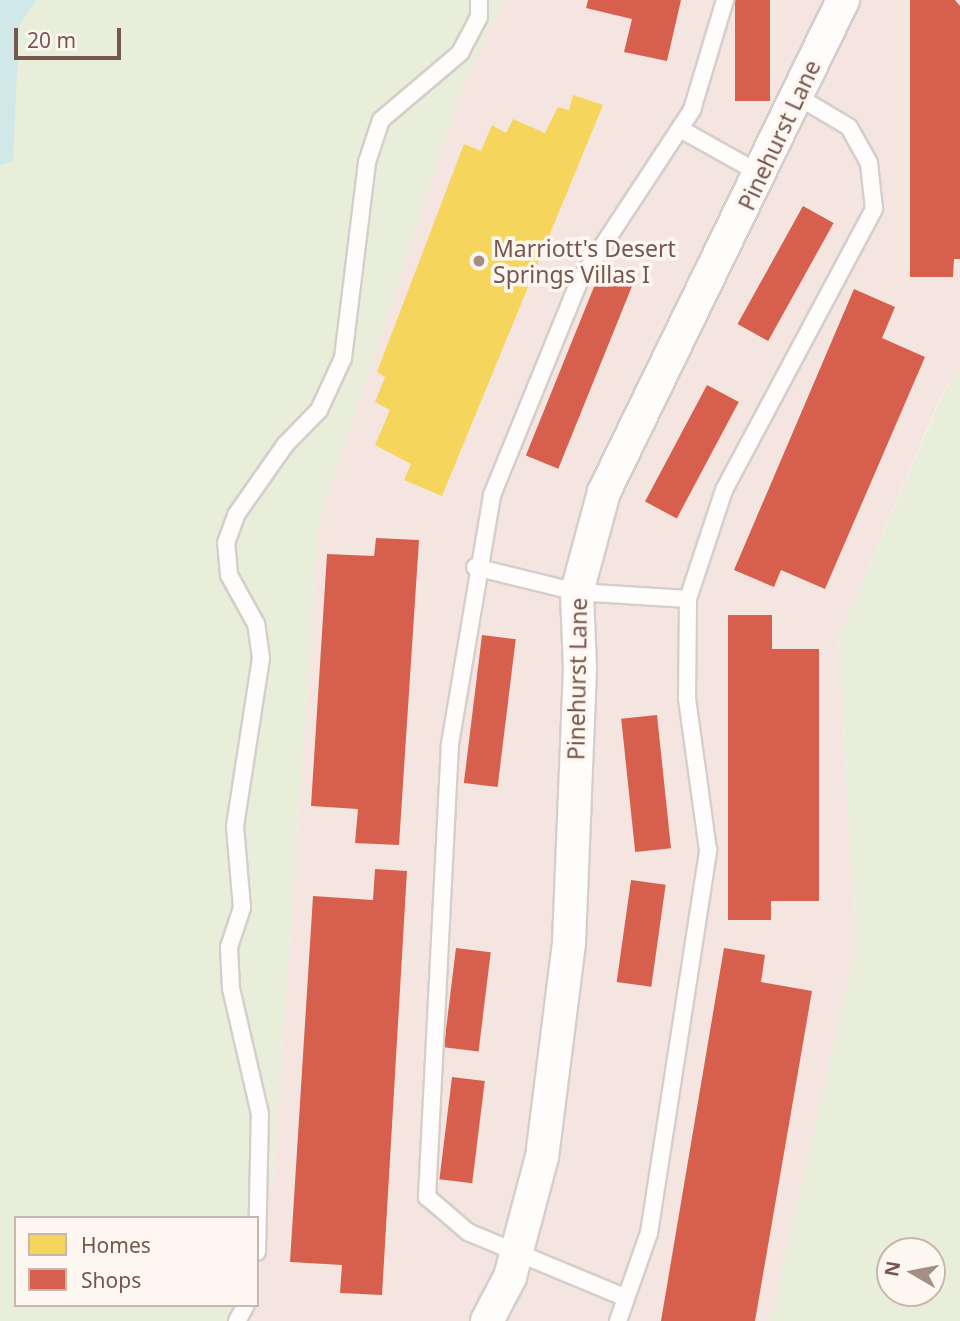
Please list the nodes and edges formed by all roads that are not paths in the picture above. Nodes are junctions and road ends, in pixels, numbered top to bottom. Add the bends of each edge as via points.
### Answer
1 (479, 0) edge
2 (724, 0) edge
3 (843, 0) edge
4 (797, 96) junction
5 (680, 129) junction
6 (761, 174) junction
7 (475, 567) junction
8 (577, 592) junction
9 (688, 599) junction
10 (258, 1216) edge
11 (517, 1252) junction
12 (624, 1297) junction
13 (487, 1321) edge
14 (618, 1321) edge

1 - 10 lane via 479,17 460,53 381,120 367,162 344,358 319,410 285,445 236,515 226,543 229,575 256,624 261,658 235,826 242,908 229,947 230,988 260,1114
2 - 5 lane via 692,110
3 - 4 street, Pinehurst Lane
4 - 6 street, Pinehurst Lane
4 - 9 lane via 849,127 869,163 874,209 724,490
5 - 6 lane
5 - 7 lane via 579,282 492,495
6 - 8 street, Pinehurst Lane via 604,492
7 - 8 lane
7 - 11 lane via 450,744 428,1197 468,1233
8 - 9 lane
8 - 11 street, Pinehurst Lane via 580,667 569,943 542,1157
9 - 12 lane via 687,699 708,850 649,1233
11 - 12 lane
11 - 13 street, Pinehurst Lane
12 - 14 lane

